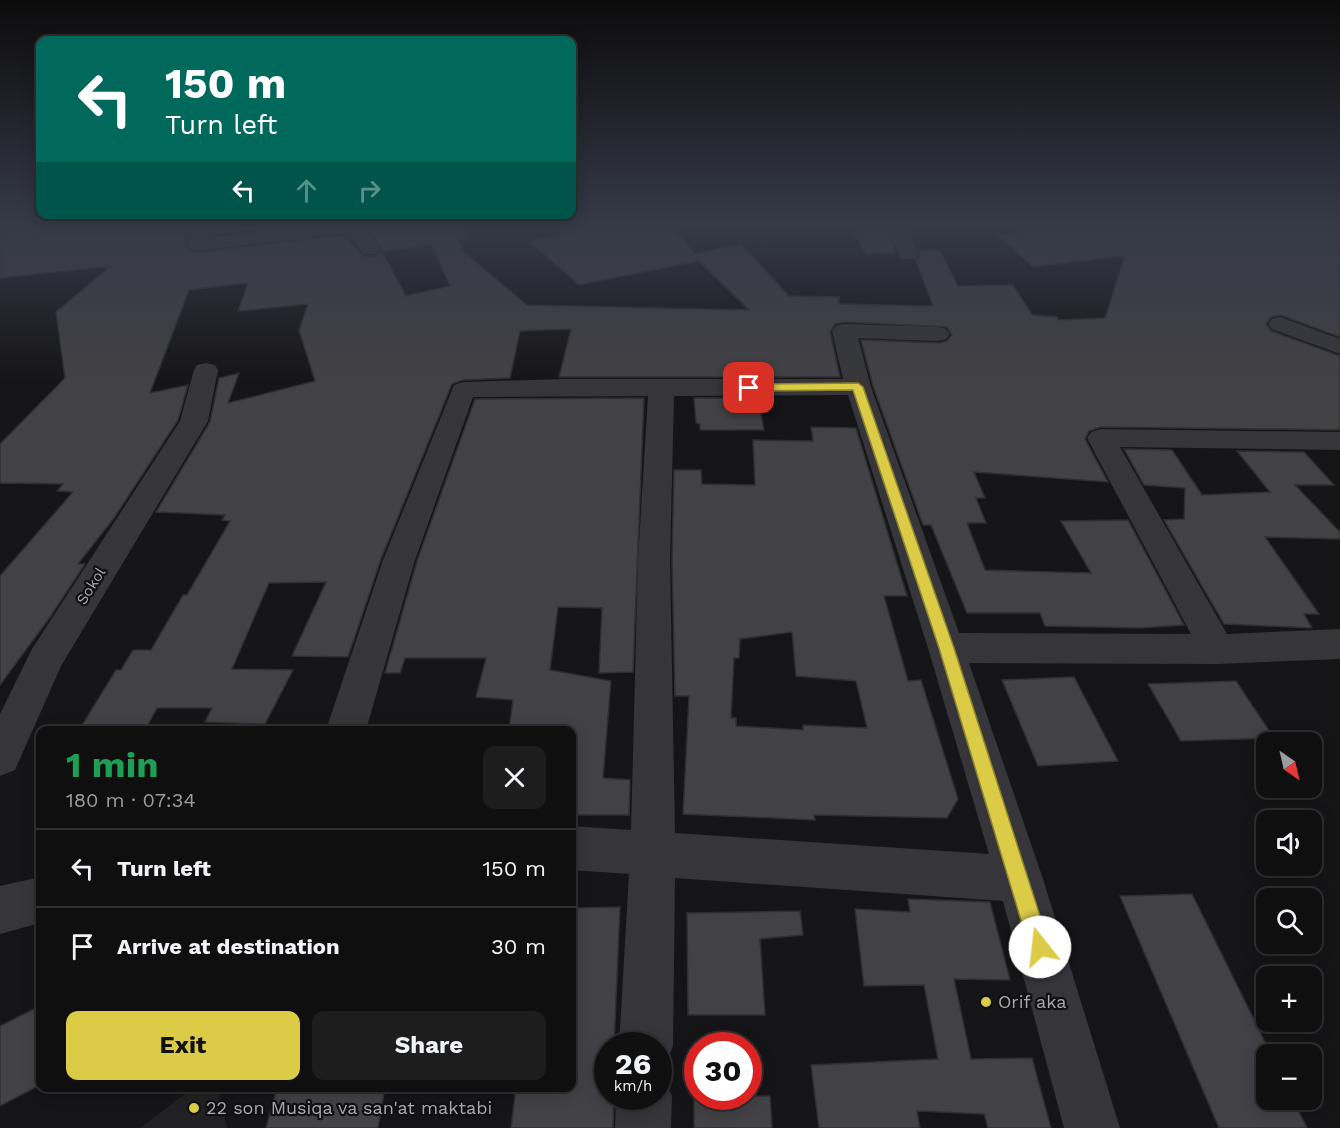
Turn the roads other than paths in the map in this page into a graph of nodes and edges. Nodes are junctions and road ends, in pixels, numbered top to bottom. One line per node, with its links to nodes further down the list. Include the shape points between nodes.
1 (1280, 324): 3 (street)
2 (938, 334): 5 (street, via 844,331)
3 (1340, 347)
4 (206, 370): 12 (street, Sokol, via 194,421 45,660)
5 (858, 387): 6 (street); 9 (street)
6 (661, 388): 11 (street, via 463,390 399,560); 14 (street, via 654,560)
7 (1340, 441): 10 (street, via 1101,438)
8 (1340, 644): 10 (street)
9 (946, 648): 10 (street); 15 (street)
10 (1217, 649)
11 (347, 726)
12 (0, 757)
13 (576, 848): 14 (street)
14 (653, 853): 15 (street); 18 (street)
15 (1020, 879): 21 (street)
16 (36, 901): 17 (street)
17 (0, 910)
18 (647, 1032)
19 (644, 1110): 20 (street)
20 (643, 1128)
21 (1092, 1128)

